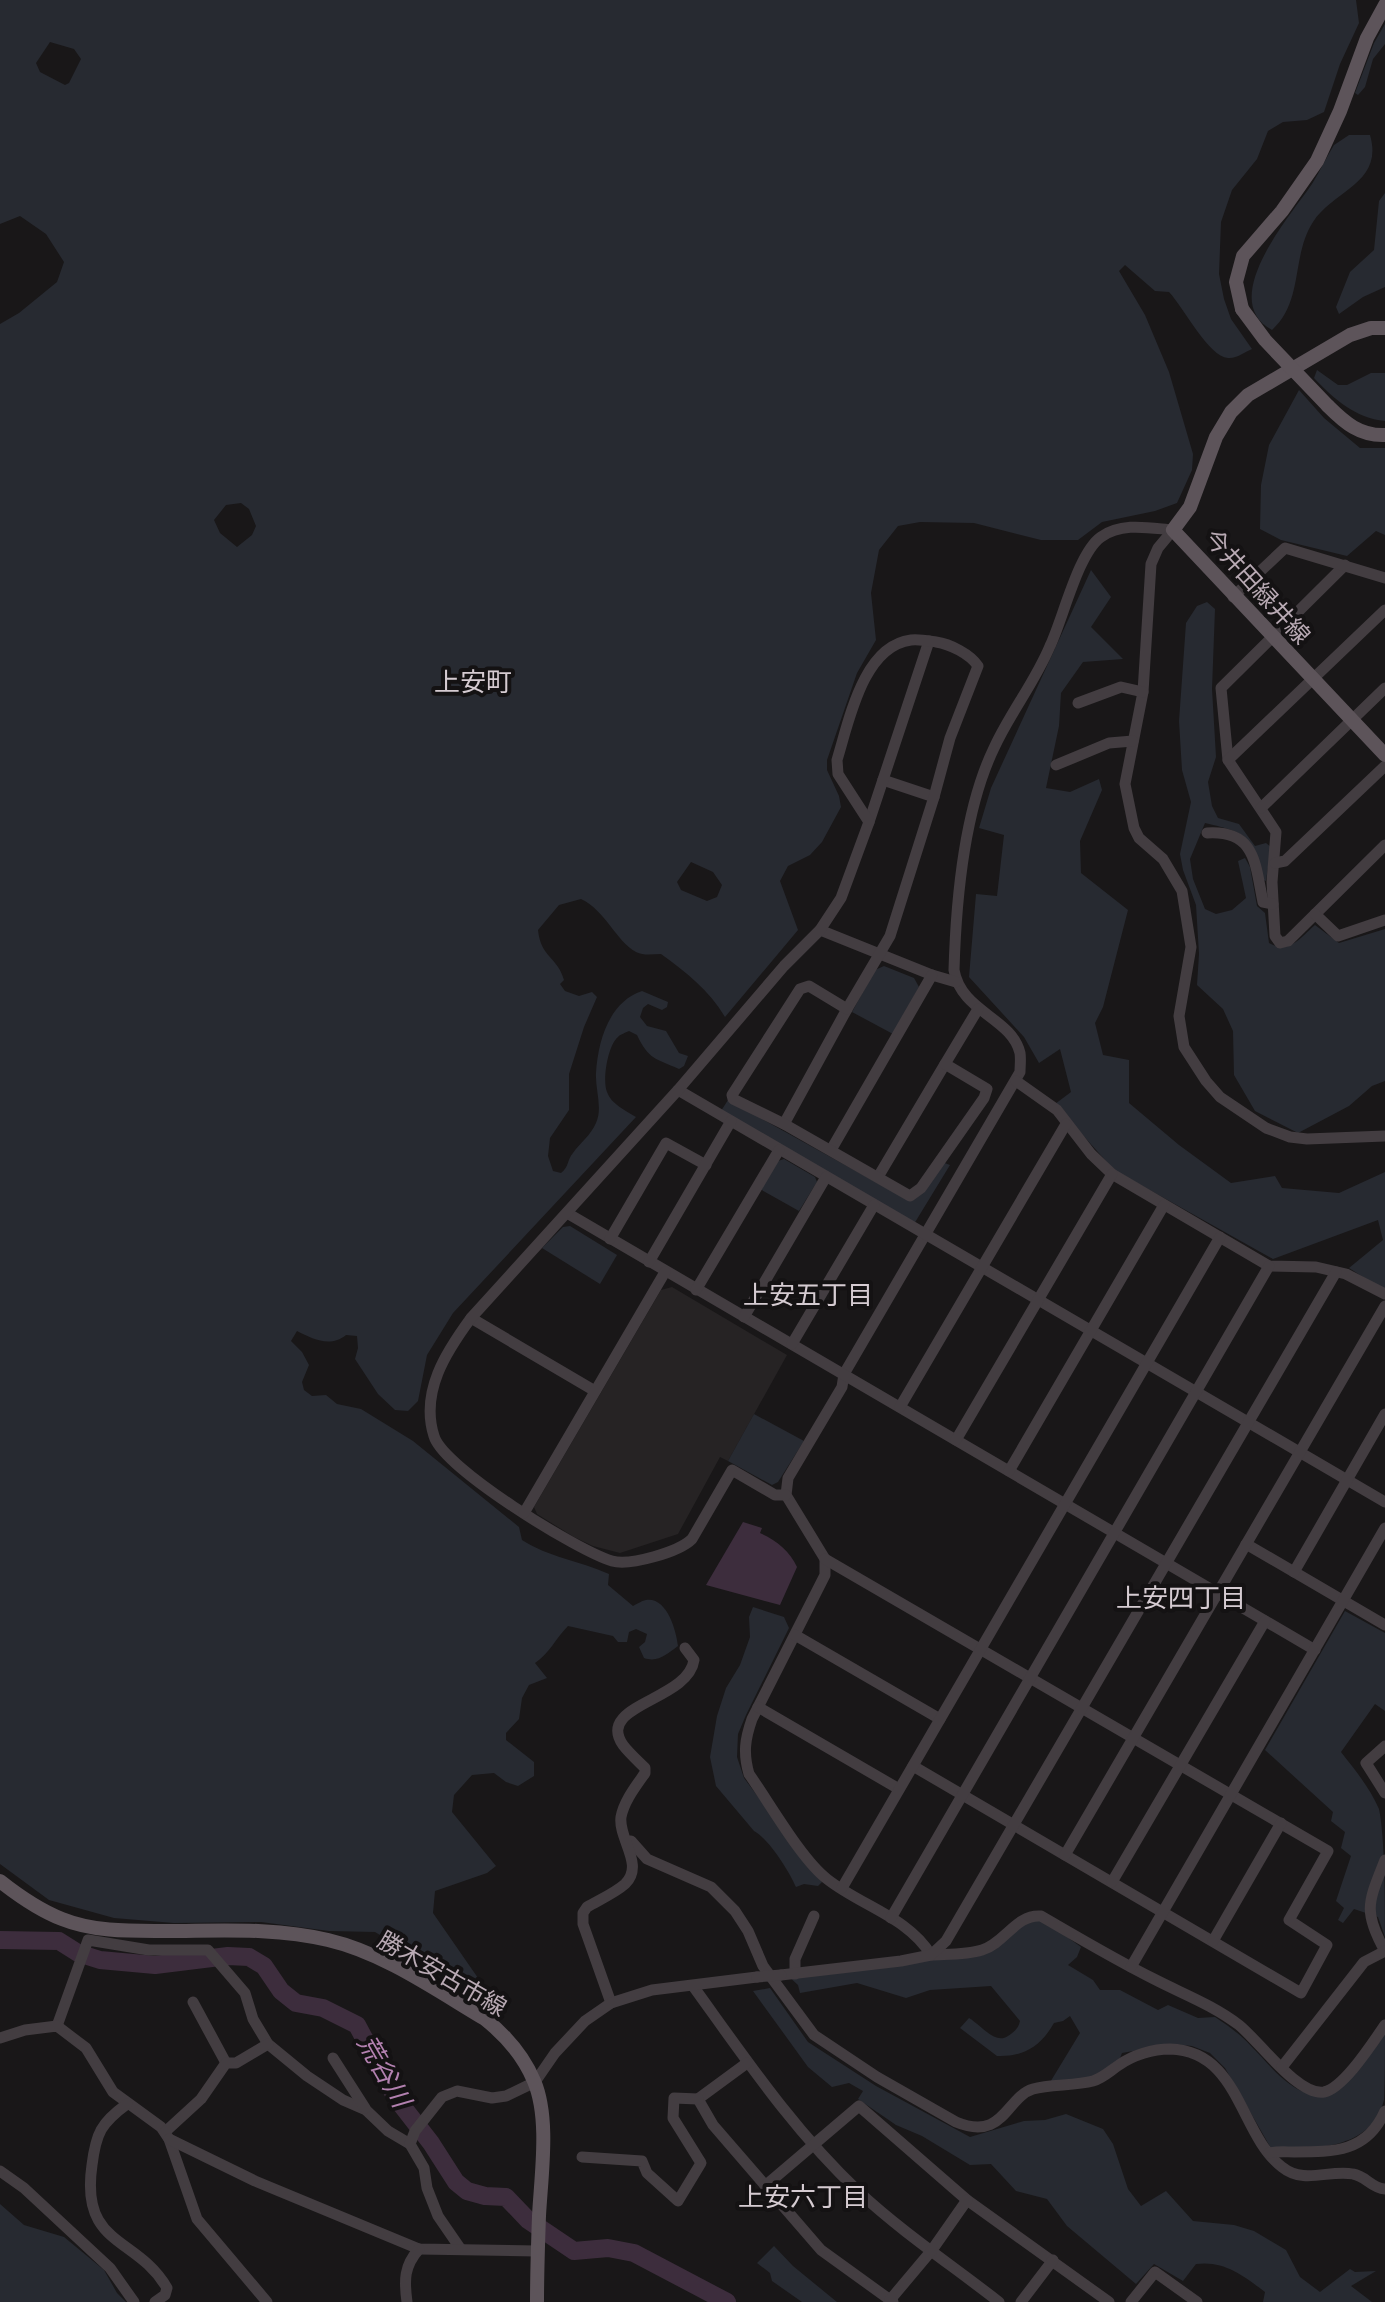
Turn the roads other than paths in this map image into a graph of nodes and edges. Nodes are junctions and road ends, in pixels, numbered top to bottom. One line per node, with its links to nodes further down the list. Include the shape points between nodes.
1 (1385, 5): 3 (main road, bridge, via 1317,161 1243,256 1236,282 1242,309 1328,406 1354,429)
2 (1385, 328): 4 (main road, 今井田緑井線, via 1350,335 1248,395 1216,437 1200,486)
3 (1385, 435)
4 (1173, 530): 7 (main road, 今井田緑井線); 13 (street, via 1151,564); 34 (street, via 1138,527 1108,532 1084,559 1049,649 984,772 967,842)
5 (1345, 565): 6 (street); 7 (street, via 1285,548); 9 (street)
6 (1385, 578)
7 (1233, 597): 9 (main road, 今井田緑井線)
8 (1385, 610): 11 (street)
9 (1273, 638): 11 (main road, 今井田緑井線); 18 (street, via 1221,688)
10 (929, 641): 21 (street); 22 (street, via 973,658 978,666); 24 (street, via 911,640 887,649 863,679 837,760 838,774)
11 (1312, 680): 15 (main road, 今井田緑井線); 18 (street)
12 (1385, 688): 15 (street)
13 (1143, 692): 14 (street, via 1121,687); 16 (street)
14 (1078, 703)
15 (1351, 721): 17 (main road, 今井田緑井線); 23 (street)
16 (1133, 741): 19 (street, via 1109,743); 43 (street, via 1125,784 1134,828 1176,878 1189,928 1179,1016 1190,1059 1220,1097 1266,1128 1307,1139)
17 (1385, 755)
18 (1228, 760): 23 (street)
19 (1056, 765)
20 (1385, 766): 27 (street, via 1285,861)
21 (883, 780): 22 (street); 24 (street)
22 (934, 797): 32 (street, via 890,936)
23 (1261, 808): 27 (street, via 1276,832)
24 (869, 822): 31 (street, via 841,898)
25 (1207, 833): 28 (street, via 1225,832 1248,847 1263,902)
26 (1385, 845): 29 (street)
27 (1275, 863): 28 (street)
28 (1273, 904): 29 (street, via 1280,943)
29 (1315, 914): 30 (street, via 1338,936)
30 (1385, 920)
31 (820, 930): 32 (street); 39 (street)
32 (879, 953): 33 (street); 35 (street)
33 (932, 975): 34 (street); 45 (street)
34 (956, 982): 36 (street)
35 (847, 1009): 41 (street); 41 (street, via 809,986 800,989 732,1095)
36 (978, 1009): 37 (street); 38 (street, via 1015,1041 1021,1054)
37 (945, 1064): 49 (street); 49 (street, via 987,1089 984,1098 921,1188 910,1196)
38 (1016, 1081): 42 (street, via 1057,1110); 53 (street)
39 (678, 1090): 40 (street); 52 (street)
40 (731, 1121): 44 (street); 46 (street)
41 (784, 1124): 45 (street)
42 (1066, 1124): 47 (street); 58 (street)
43 (1385, 1136)
44 (779, 1150): 48 (street); 61 (street)
45 (831, 1150): 49 (street)
46 (706, 1165): 55 (street, via 666,1143); 56 (street)
47 (1112, 1174): 51 (street); 63 (street)
48 (826, 1177): 50 (street); 65 (street)
49 (878, 1177)
50 (874, 1205): 53 (street); 68 (street)
51 (1164, 1205): 54 (street); 67 (street)
52 (567, 1213): 55 (street); 66 (street)
53 (925, 1236): 58 (street); 70 (street)
54 (1220, 1237): 57 (street); 69 (street)
55 (610, 1239): 56 (street)
56 (649, 1262): 59 (street)
57 (1269, 1266): 60 (street); 72 (street)
58 (982, 1268): 63 (street); 73 (street)
59 (665, 1272): 61 (street); 71 (street)
60 (1336, 1272): 62 (street); 75 (street)
61 (696, 1290): 65 (street)
62 (1385, 1294)
63 (1038, 1301): 67 (street); 76 (street)
64 (1385, 1306): 77 (street)
65 (744, 1317): 68 (street)
66 (471, 1318): 71 (street); 83 (street, via 450,1346 432,1392 434,1438 442,1451)
67 (1091, 1331): 69 (street); 78 (street)
68 (792, 1344): 70 (street)
69 (1146, 1363): 72 (street); 82 (street)
70 (844, 1374): 73 (street); 80 (street, via 842,1387 788,1478)
71 (595, 1391): 83 (street)
72 (1196, 1392): 75 (street); 85 (street)
73 (900, 1407): 76 (street)
74 (1385, 1414): 79 (street)
75 (1247, 1422): 77 (street); 88 (street)
76 (956, 1440): 78 (street)
77 (1299, 1452): 79 (street); 86 (street)
78 (1009, 1471): 82 (street)
79 (1347, 1480): 81 (street); 89 (street)
80 (786, 1495): 83 (street, via 775,1495 732,1470 684,1547 627,1563 574,1543); 87 (street)
81 (1385, 1502)
82 (1064, 1504): 85 (street); 96 (street)
83 (524, 1513)
84 (1385, 1528): 91 (street)
85 (1114, 1533): 88 (street); 98 (street)
86 (1246, 1544): 89 (street); 90 (street)
87 (825, 1559): 94 (street, via 825,1575); 96 (street)
88 (1165, 1563): 90 (street); 99 (street)
89 (1294, 1572): 91 (street)
90 (1217, 1593): 92 (street); 102 (street)
91 (1343, 1601): 93 (street); 97 (street)
92 (1265, 1621): 97 (street); 104 (street)
93 (1385, 1625)
94 (795, 1635): 100 (street); 101 (street)
95 (685, 1648): 112 (street, via 694,1660 686,1676 621,1721 622,1744 645,1768 621,1816)
96 (981, 1648): 98 (street); 101 (street)
97 (1315, 1650): 107 (street)
98 (1031, 1677): 99 (street); 109 (street)
99 (1083, 1706): 102 (street); 111 (street)
100 (758, 1707): 106 (street); 117 (street, via 745,1741 749,1774 811,1863)
101 (940, 1719): 105 (street)
102 (1134, 1736): 104 (street); 113 (street)
103 (1385, 1746): 108 (street, via 1366,1763)
104 (1181, 1764): 107 (street); 116 (street)
105 (913, 1766): 106 (street); 109 (street)
106 (899, 1789): 117 (street)
107 (1232, 1793): 110 (street); 118 (street)
108 (1385, 1793)
109 (962, 1795): 111 (street); 120 (street)
110 (1281, 1823): 121 (street); 121 (street, via 1328,1851 1289,1920 1327,1945 1301,1993)
111 (1014, 1825): 113 (street); 123 (street, via 946,1941)
112 (626, 1841): 128 (street, via 633,1864 626,1884 583,1913); 145 (street, via 664,1869 711,1887 735,1911 763,1966 814,2035 956,2122 966,2126 999,2121 1032,2089 1092,2081 1135,2056 1171,2049 1216,2068)
113 (1065, 1855): 116 (street)
114 (1385, 1860): 122 (street, via 1369,1914)
115 (0, 1881): 137 (main road, 勝木安古市線, via 38,1908 101,1929 274,1931 330,1940 381,1959 492,2024)
116 (1112, 1882): 118 (street)
117 (842, 1888): 120 (street)
118 (1163, 1912): 121 (street); 124 (street)
119 (814, 1916): 125 (street, via 795,1959)
120 (891, 1918): 123 (street, via 920,1937)
121 (1213, 1941)
122 (1385, 1951): 136 (street, via 1364,1962)
123 (931, 1955): 124 (street, via 980,1951 1031,1915); 125 (street)
124 (1131, 1967): 136 (street, via 1202,2000)
125 (795, 1974): 126 (street, bridge)
126 (693, 1986): 128 (street, via 652,1990); 135 (street)
127 (193, 2002): 134 (street)
128 (611, 2003): 137 (street, via 585,2021)
129 (1385, 2025): 136 (street, via 1338,2084 1325,2092 1312,2091)
130 (57, 2026): 131 (street); 132 (street, via 88,1940 149,1950 208,1950 245,1993); 139 (street, via 86,2048 113,2092)
131 (0, 2038)
132 (268, 2044): 134 (street, via 236,2063); 140 (street, via 343,2100)
133 (333, 2058): 140 (street)
134 (226, 2063): 142 (street)
135 (747, 2063): 138 (street); 144 (street)
136 (1282, 2067)
137 (535, 2082): 143 (street, via 506,2096 457,2091 442,2097); 151 (main road, 勝木安古市線, via 542,2124)
138 (698, 2099): 146 (street, via 674,2098 673,2118 701,2163 678,2201 647,2173 642,2161); 148 (street)
139 (127, 2104): 142 (street); 158 (street, via 108,2118 95,2138 91,2202 98,2221 119,2244 154,2267 162,2279 165,2295)
140 (366, 2110): 143 (street)
141 (1385, 2111): 145 (street, via 1378,2127 1353,2146)
142 (167, 2136): 153 (street, via 255,2181); 159 (street, via 197,2219)
143 (410, 2144): 152 (street, via 424,2168 438,2216)
144 (813, 2145): 148 (street); 150 (street, via 859,2106); 154 (street, via 860,2192)
145 (1269, 2153): 149 (street, via 1290,2172 1313,2177 1352,2173)
146 (582, 2157)
147 (0, 2171): 157 (street, via 110,2268)
148 (765, 2186): 156 (street, via 821,2250)
149 (1385, 2189)
150 (967, 2200): 154 (street); 155 (street)
151 (538, 2247): 152 (street); 161 (main road, 勝木安古市線)
152 (460, 2248): 153 (street)
153 (419, 2249): 160 (street, via 404,2278)
154 (932, 2250): 156 (street); 162 (street)
155 (1053, 2260): 163 (street); 164 (street)
156 (892, 2301)
157 (134, 2302)
158 (155, 2302)
159 (267, 2302)
160 (407, 2302)
161 (537, 2302)
162 (999, 2302)
163 (1021, 2302)
164 (1109, 2302)
165 (1131, 2302): 166 (street, via 1155,2272)
166 (1197, 2302)

